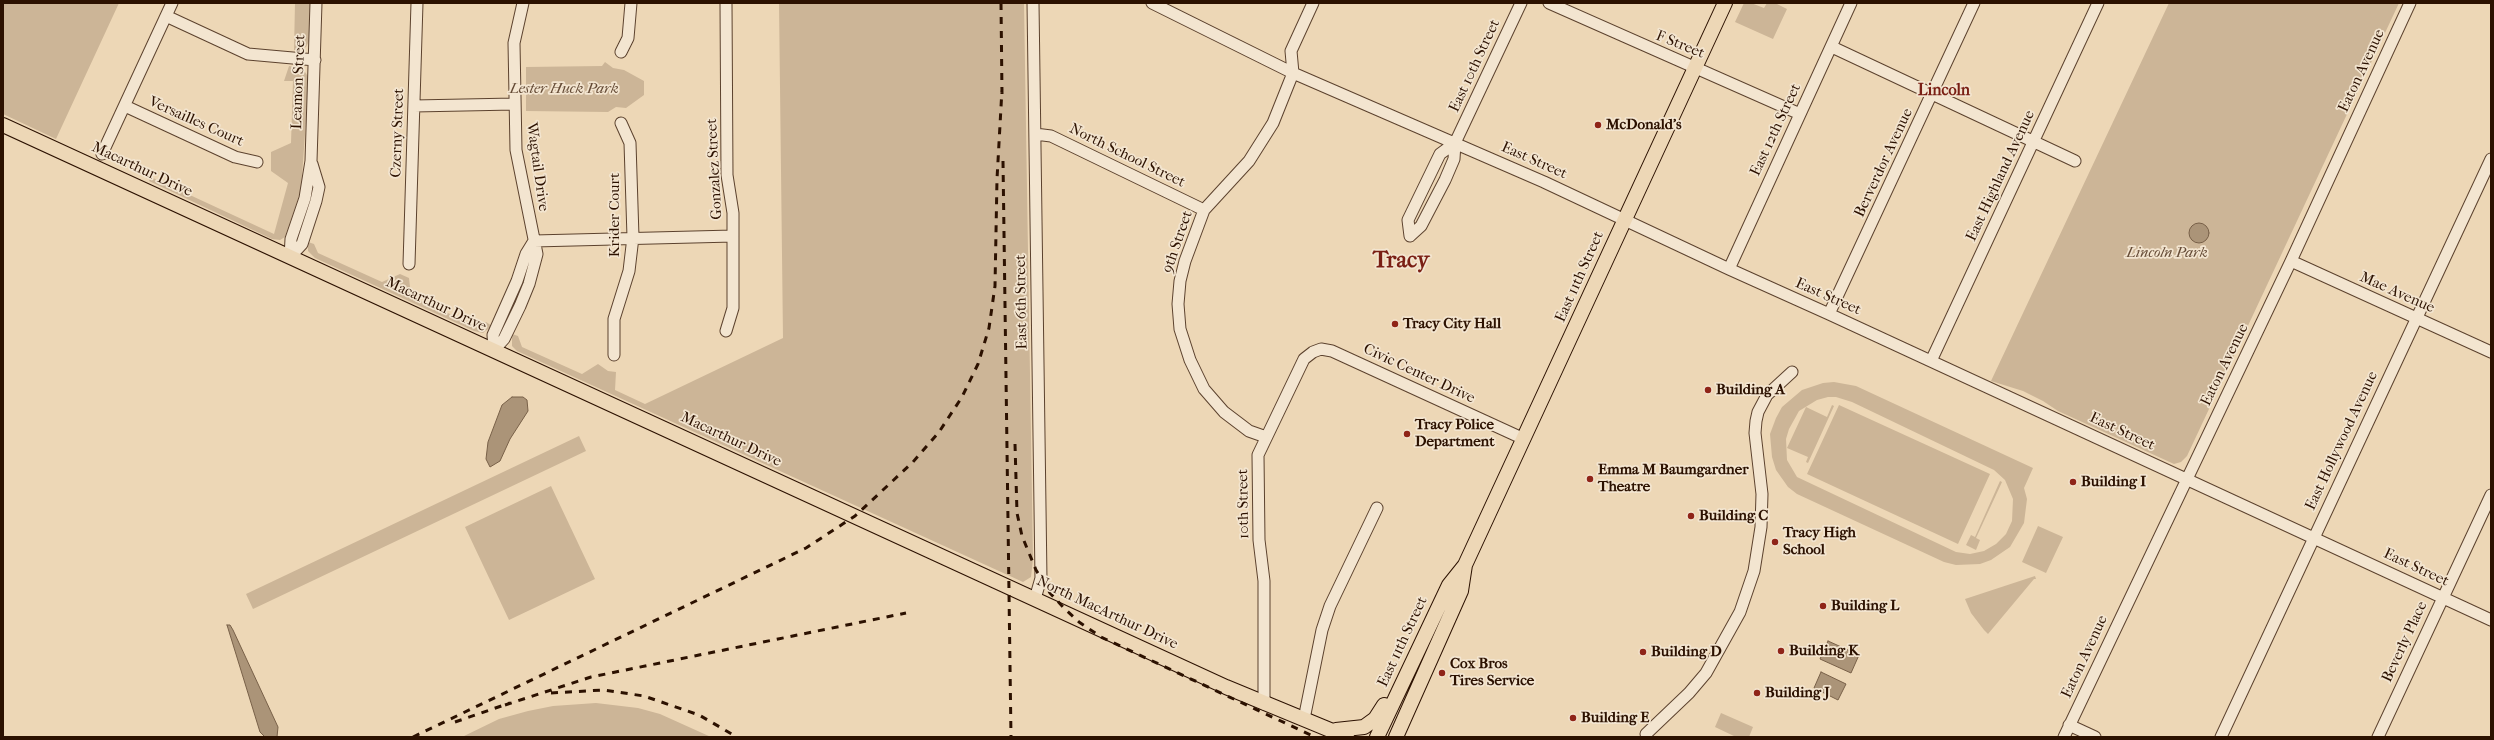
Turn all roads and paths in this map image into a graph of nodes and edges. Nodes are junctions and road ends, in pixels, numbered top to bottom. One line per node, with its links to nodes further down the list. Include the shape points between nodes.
1 (172, 3): 18 (street)
2 (316, 3): 21 (street, Leamon Street)
3 (417, 3): 27 (street, Czerny Street)
4 (523, 3): 25 (street, Wagtail Drive, via 514,43)
5 (631, 3): 20 (street, via 628,38)
6 (726, 3): 40 (street, Gonzalez Street, via 727,175 733,213)
7 (1033, 3): 31 (street, East 6th Street)
8 (1152, 3): 17 (street, East Street)
9 (1313, 3): 23 (street, via 1291,51)
10 (1521, 3): 33 (street, East 10th Street)
11 (1549, 3): 22 (street, F Street)
12 (1725, 3): 22 (main road, East 11th Street)
13 (1851, 3): 19 (street, East 12th Street)
14 (1974, 3): 24 (street, Berverdor Avenue)
15 (2098, 3): 32 (street, East Highland Avenue)
16 (2410, 3): 44 (street, Eaton Avenue)
17 (1171, 7): 23 (street, East Street)
18 (166, 16): 21 (street, via 248,54); 26 (street)
19 (1832, 47): 24 (street); 28 (street, East 12th Street)
20 (621, 52)
21 (315, 60): 43 (street, Leamon Street, via 311,162 305,198 291,239)
22 (1695, 68): 28 (street, F Street); 39 (main road, East 11th Street)
23 (1293, 73): 33 (street, East Street); 38 (street, 9th Street, via 1284,100 1249,162)
24 (1932, 95): 32 (street); 47 (street, Berverdor Avenue)
25 (514, 104): 27 (street); 42 (street, Wagtail Drive, via 516,150)
26 (125, 106): 34 (street); 37 (street, Versailles Court, via 235,157)
27 (414, 106): 45 (street, Czerny Street)
28 (1800, 114): 46 (street, East 12th Street)
29 (621, 123): 41 (street, Krider Court, via 630,142)
30 (3, 125): 43 (main road, Macarthur Drive)
31 (1035, 134): 38 (street, North School Street, via 1051,136); 65 (street, East 6th Street, via 1041,578)
32 (2033, 142): 36 (street); 54 (street, East Highland Avenue)
33 (1455, 143): 33 (street, East 10th Street, via 1440,154 1408,220 1410,236 1421,226 1436,198 1454,159); 39 (street, East Street)
34 (102, 154)
35 (2491, 158): 48 (street, East Hollywood Avenue)
36 (2075, 161)
37 (257, 162)
38 (1204, 210): 56 (street, 9th Street, via 1180,281 1180,329 1190,360 1204,389 1224,412 1249,431)
39 (1624, 220): 46 (street, East Street); 57 (main road, East 11th Street)
40 (733, 236): 41 (street); 49 (street, Gonzalez Street, via 733,308)
41 (633, 237): 42 (street); 52 (street, Krider Court, via 630,271 614,319)
42 (534, 241): 50 (street, via 526,254 494,335)
43 (290, 257): 50 (main road, Macarthur Drive)
44 (2291, 262): 48 (street, Mae Avenue); 58 (street, Eaton Avenue)
45 (409, 264)
46 (1729, 269): 47 (street, East Street)
47 (1830, 314): 54 (street, East Street)
48 (2416, 318): 51 (street, Mae Avenue); 62 (street, East Hollywood Avenue)
49 (726, 331)
50 (494, 350): 61 (main road, Macarthur Drive)
51 (2491, 352)
52 (614, 355)
53 (1346, 356): 56 (street, 10th Street, via 1321,349 1304,359); 57 (street, Civic Center Drive)
54 (1931, 361): 58 (street, East Street)
55 (1792, 372): 72 (street, via 1767,395 1756,421 1762,494 1761,527 1754,571 1740,612 1706,673)
56 (1266, 437): 68 (street, 10th Street, via 1258,455 1257,468 1259,540 1264,581)
57 (1524, 439): 63 (main road, East 11th Street)
58 (2186, 478): 62 (street, East Street); 70 (street, Eaton Avenue)
59 (2491, 495): 64 (street, Beverly Place)
60 (1377, 508): 69 (street, via 1330,606 1322,630)
61 (855, 516): 65 (main road, North MacArthur Drive)
62 (2314, 537): 64 (street, East Street); 78 (street, East Hollywood Avenue)
63 (1465, 564): 67 (main road, East 11th Street, via 1449,585); 75 (main road, East 11th Street, via 1461,591)
64 (2443, 598): 66 (street, East Street); 79 (street, Beverly Place)
65 (1035, 599): 68 (main road, North MacArthur Drive)
66 (2491, 620)
67 (1424, 638): 71 (main road, via 1406,659 1375,719 1364,727); 74 (main road, East 11th Street)
68 (1264, 704): 69 (main road, North MacArthur Drive)
69 (1304, 719): 71 (main road, North MacArthur Drive)
70 (2069, 725): 76 (street, Eaton Avenue); 77 (street)
71 (1332, 730): 73 (main road, North MacArthur Drive)
72 (1646, 734)
73 (1347, 737)
74 (1377, 737)
75 (1396, 737)
76 (2064, 737)
77 (2095, 737)
78 (2220, 737)
79 (2378, 737)

